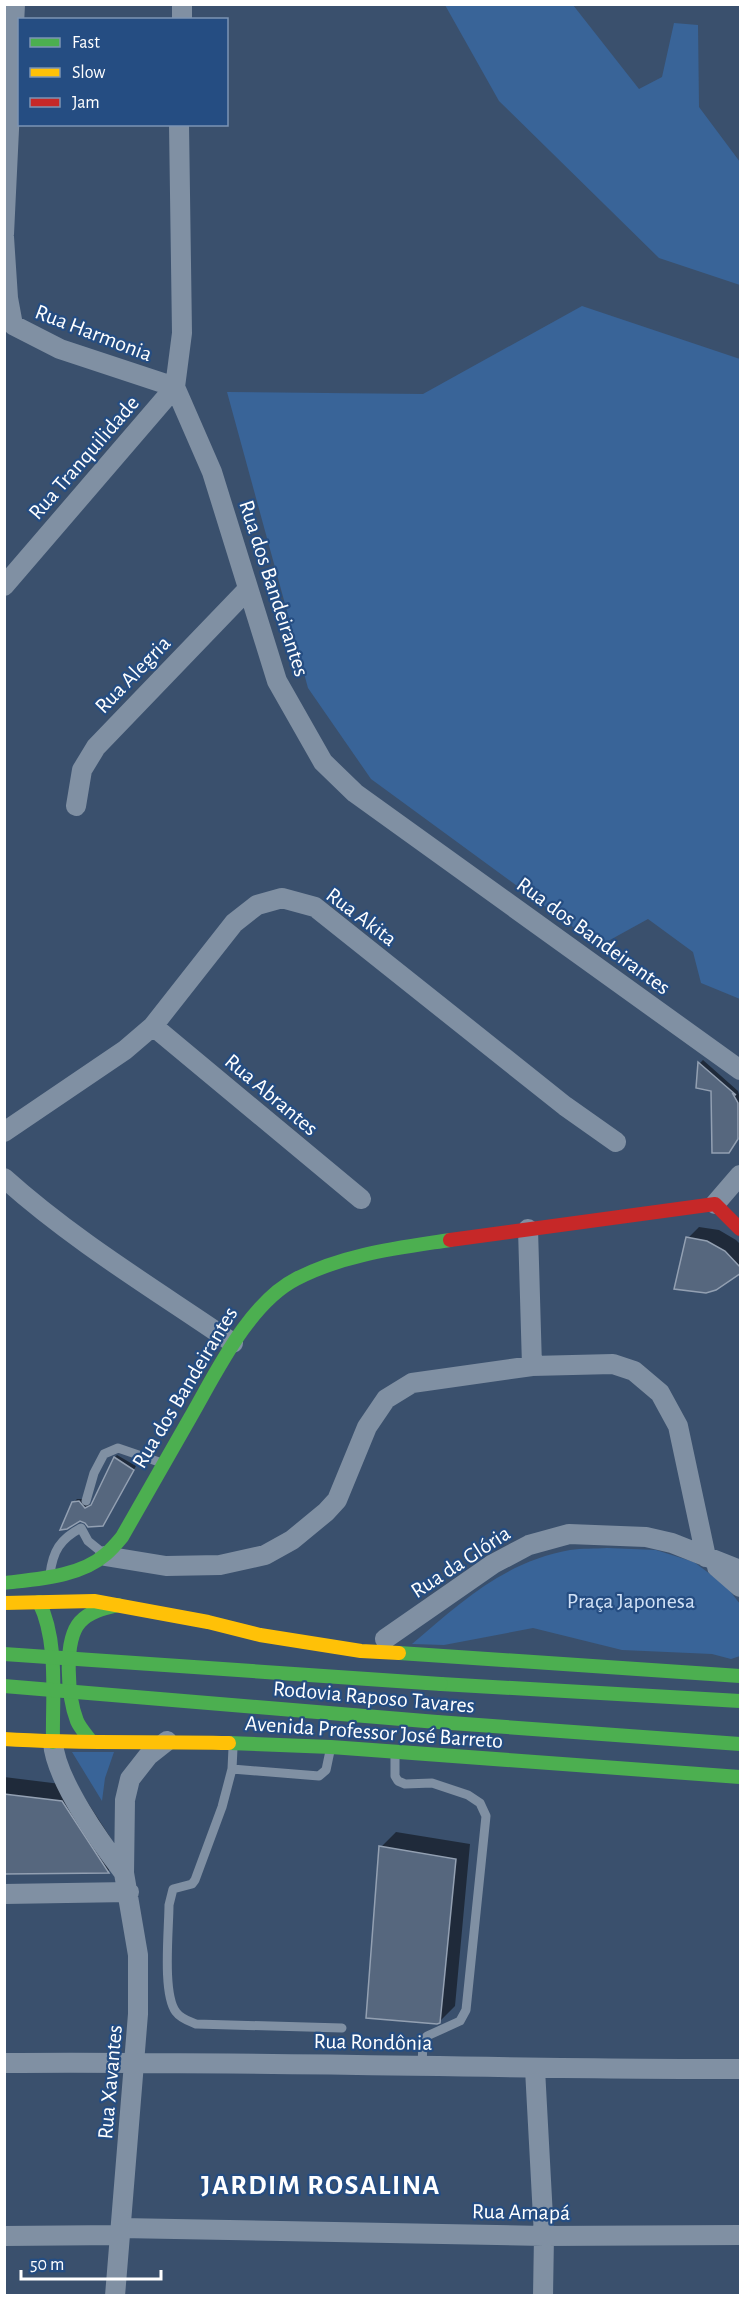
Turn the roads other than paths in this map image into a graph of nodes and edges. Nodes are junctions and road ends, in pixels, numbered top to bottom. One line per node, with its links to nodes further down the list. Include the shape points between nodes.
1 (15, 4): 3 (street, Rua Harmonia)
2 (179, 126): 5 (street, via 182,333)
3 (4, 236): 4 (street, Rua Harmonia)
4 (9, 330): 5 (street, Rua Harmonia)
5 (175, 387): 6 (street, Rua Tranquilidade); 7 (street, Rua dos Bandeirantes, via 228,516)
6 (4, 586)
7 (248, 589): 8 (street, Rua Alegria, via 96,747 82,770); 10 (street, Rua dos Bandeirantes, via 277,681 323,762 355,793)
8 (76, 806)
9 (153, 1026): 11 (street, Rua Akita, via 125,1050); 12 (street, Rua Akita, via 234,923 257,905 282,898 315,907 565,1106); 15 (street, Rua Abrantes)
10 (741, 1070)
11 (4, 1132)
12 (616, 1142)
13 (741, 1175): 16 (street)
14 (4, 1178): 19 (street, via 81,1240)
15 (361, 1199)
16 (715, 1204): 17 (main road, Rua dos Bandeirantes); 18 (main road)
17 (528, 1229): 19 (main road, Rua dos Bandeirantes, via 380,1250 337,1262 295,1279 268,1299); 20 (street)
18 (741, 1229)
19 (233, 1343): 21 (main road, Rua dos Bandeirantes)
20 (532, 1366): 23 (street, via 412,1383 386,1399 367,1427 337,1500 292,1540 265,1555 220,1565 166,1566); 24 (street, via 613,1364 634,1371 660,1393 678,1426)
21 (164, 1464): 22 (lane, via 118,1448 104,1454); 23 (main road, Rua dos Bandeirantes, via 122,1537)
22 (86, 1501)
23 (105, 1556): 26 (main road, via 81,1568); 26 (lane, via 88,1541 81,1528 58,1545)
24 (706, 1557): 25 (street, Rua da Glória); 28 (street); 32 (street, Rua da Glória, via 646,1537 569,1534 529,1545 493,1564)
25 (741, 1570)
26 (50, 1576): 27 (main road)
27 (4, 1583)
28 (741, 1587)
29 (39, 1602): 30 (main road); 31 (main road, via 94,1601); 37 (main road, via 51,1638)
30 (4, 1604)
31 (118, 1605): 34 (main road, via 260,1635 361,1651); 39 (main road, via 85,1617 72,1638 69,1668 75,1713)
32 (385, 1639)
33 (4, 1654): 36 (main road, Rodovia Raposo Tavares, bridge)
34 (741, 1676)
35 (4, 1686): 43 (main road, Rodovia Raposo Tavares, bridge)
36 (741, 1701)
37 (51, 1702): 38 (main road, via 36,1724); 41 (main road)
38 (11, 1740): 41 (main road, Avenida Professor José Barreto)
39 (90, 1740): 40 (main road, Avenida Professor José Barreto); 41 (main road, Avenida Professor José Barreto)
40 (166, 1741): 42 (main road, Avenida Professor José Barreto); 48 (street, Rua Xavantes, via 130,1779 125,1800)
41 (53, 1742): 48 (street, Rua Xavantes, via 61,1773)
42 (233, 1743): 44 (main road, Avenida Professor José Barreto); 46 (lane)
43 (741, 1744)
44 (331, 1747): 45 (main road, Avenida Professor José Barreto); 46 (lane, via 326,1770 319,1776)
45 (395, 1751): 47 (main road, Avenida Professor José Barreto); 53 (lane, via 398,1781 432,1783 468,1795 480,1803 486,1816 466,2010 460,2021 427,2036)
46 (232, 1769): 50 (lane, via 195,1880 171,1893 168,1994 175,2012 196,2024)
47 (741, 1777)
48 (126, 1882): 49 (street); 51 (street, Rua Xavantes, via 138,1955)
49 (4, 1894)
50 (342, 2028)
51 (134, 2062): 52 (street, Rua Rondônia); 53 (street, Rua Rondônia); 56 (street, Rua Xavantes)
52 (4, 2063)
53 (422, 2066): 54 (street, Rua Rondônia)
54 (535, 2069): 55 (street, Rua Rondônia); 59 (street)
55 (741, 2070)
56 (121, 2232): 58 (street, Rua Amapá); 59 (street, Rua Amapá); 60 (street, Rua Xavantes)
57 (741, 2235): 59 (street, Rua Amapá)
58 (4, 2236)
59 (544, 2236): 61 (street)
60 (115, 2295)
61 (543, 2295)

